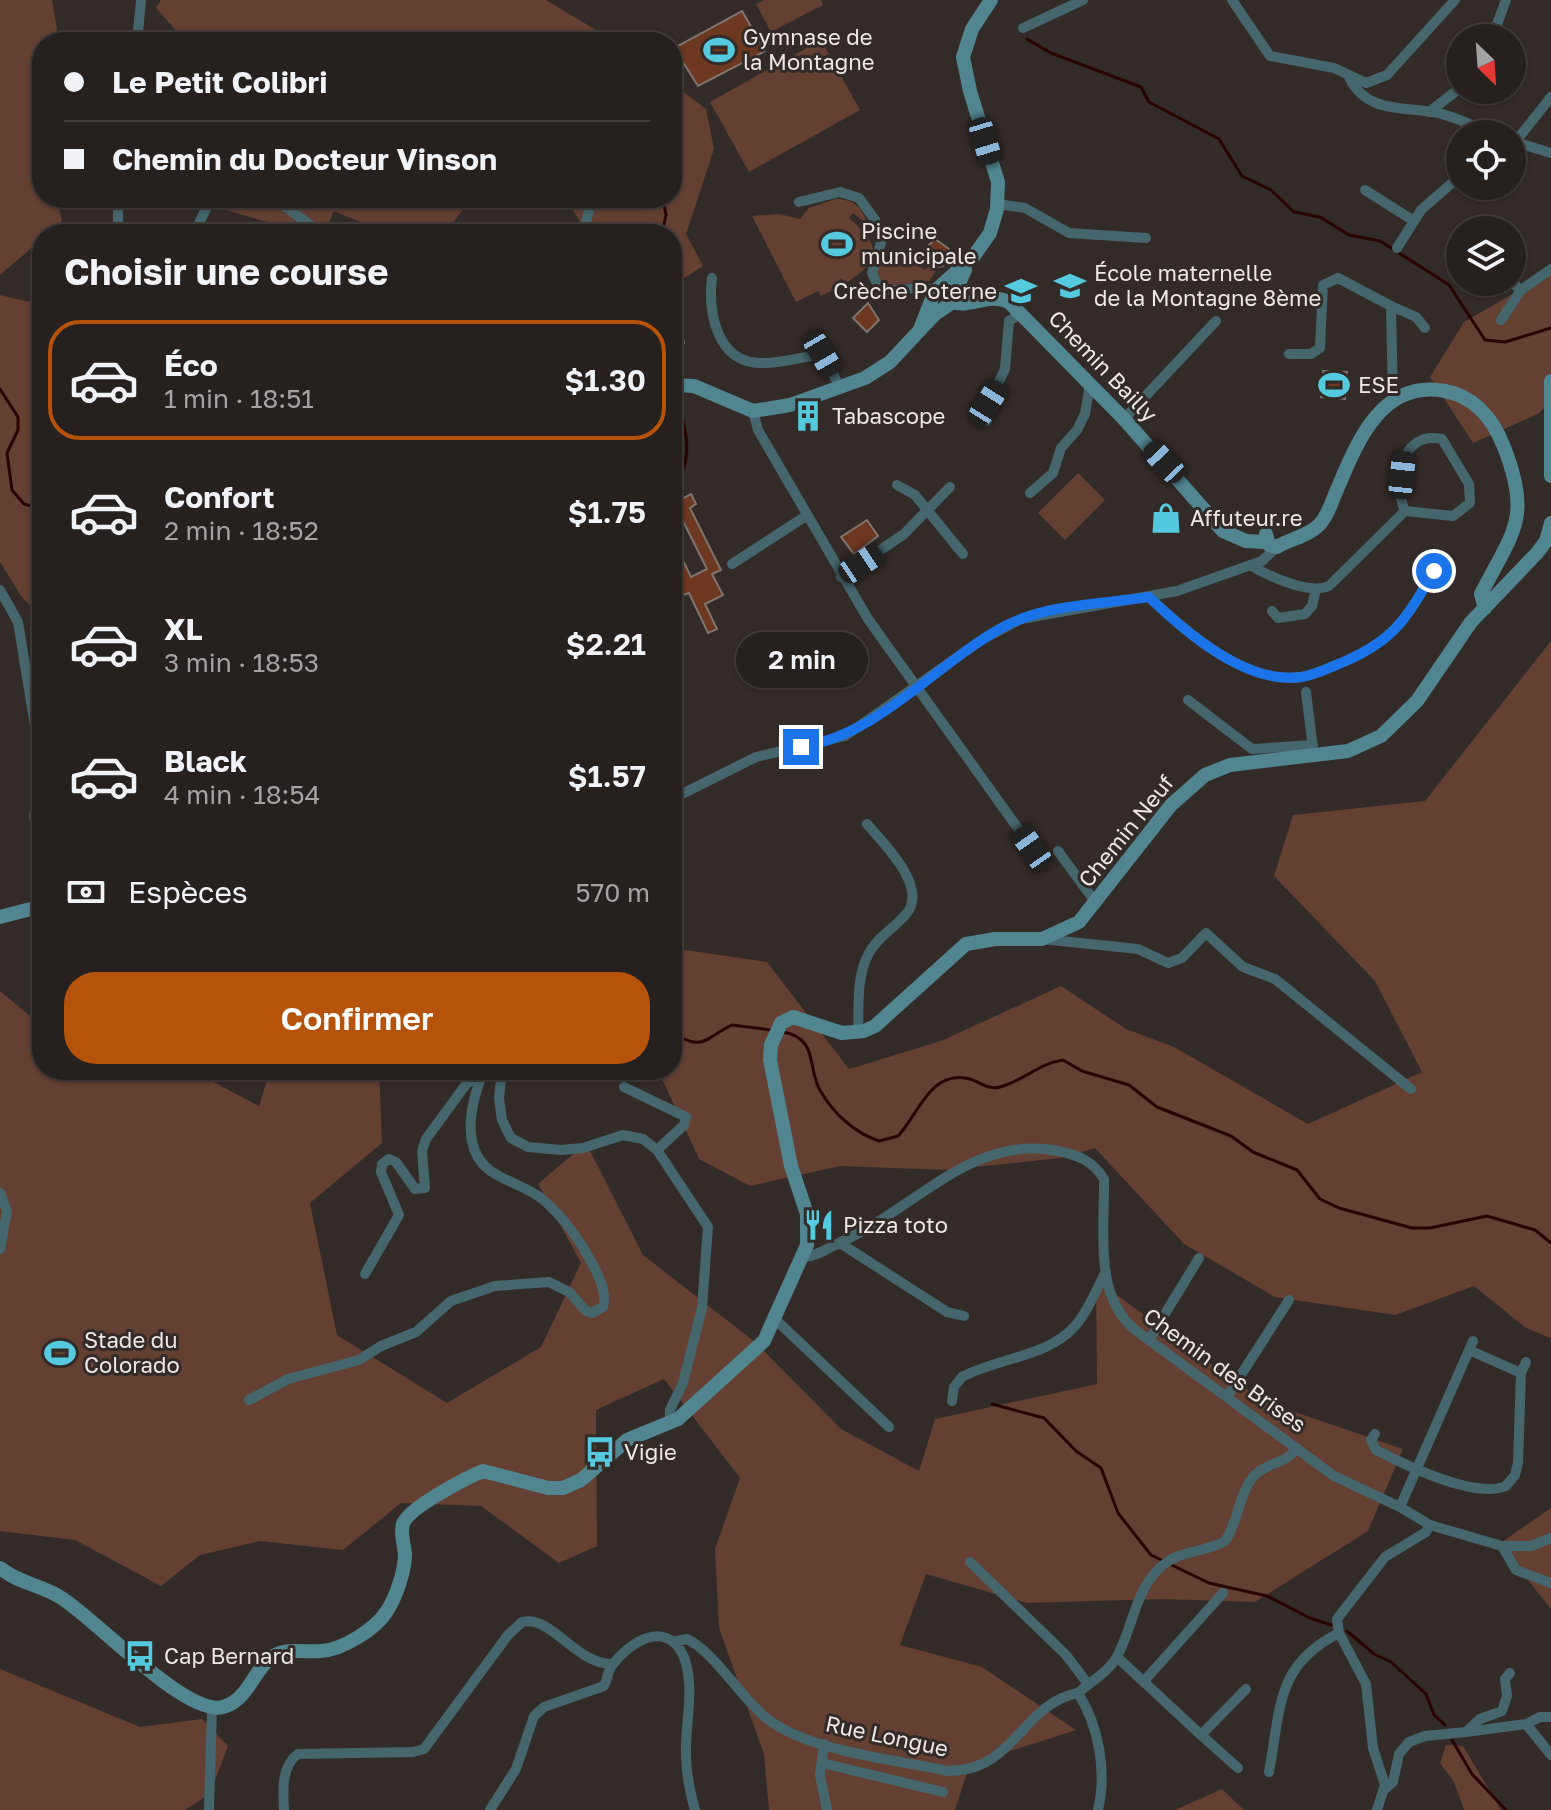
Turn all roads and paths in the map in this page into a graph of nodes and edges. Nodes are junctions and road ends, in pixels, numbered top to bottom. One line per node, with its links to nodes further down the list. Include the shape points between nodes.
1 (141, 0): 9 (street)
2 (991, 0): 21 (street, via 972,29 963,57 998,182)
3 (1083, 0): 8 (street)
4 (1232, 0): 10 (street, via 1270,56 1334,68)
5 (1455, 0): 10 (street, via 1382,79 1362,82)
6 (1506, 0): 7 (street)
7 (1497, 24)
8 (1023, 28)
9 (138, 32)
10 (1349, 77): 13 (street, via 1356,90 1376,104)
11 (1551, 97): 15 (street)
12 (1446, 99): 13 (street)
13 (1429, 112): 14 (street)
14 (1453, 120)
15 (1526, 127)
16 (1526, 146): 17 (street)
17 (1551, 153)
18 (1446, 188): 23 (street)
19 (1365, 190): 23 (street)
20 (799, 202): 30 (street, via 840,192 859,198 882,239 872,273 879,288 927,287)
21 (998, 204): 25 (street, via 1025,208 1069,233); 30 (street, via 990,233)
22 (287, 208): 24 (street)
23 (1414, 221): 26 (street)
24 (309, 224)
25 (1146, 238)
26 (1397, 248)
27 (1551, 269): 29 (street)
28 (712, 278): 41 (street, via 713,323 736,354 761,364 822,354)
29 (1526, 286)
30 (944, 296): 33 (street, Chemin Bailly, via 961,305 998,297); 41 (street, via 878,371)
31 (1517, 296): 34 (street)
32 (1391, 306): 36 (street, via 1416,317); 37 (street, via 1338,278 1329,279 1323,285 1320,348 1311,354); 42 (street)
33 (1021, 313): 39 (street, Chemin Bailly); 45 (street, via 1009,321 1005,369 988,403)
34 (1501, 320)
35 (1216, 321): 44 (street)
36 (1425, 328)
37 (1289, 354)
38 (1551, 381): 46 (street)
39 (1090, 384): 44 (street, Chemin Bailly); 49 (street, via 1077,430 1061,448 1053,473)
40 (682, 385): 43 (street)
41 (840, 387): 43 (street, via 790,405)
42 (1393, 401): 54 (street, Chemin Bailly, via 1372,417 1328,512 1311,531); 63 (street, via 1425,390 1455,393 1470,399 1497,431 1510,465 1519,516 1481,594)
43 (753, 411): 52 (street, via 758,430)
44 (1124, 419): 54 (street, Chemin Bailly, via 1223,531 1238,539)
45 (987, 421)
46 (1551, 476)
47 (897, 485): 50 (street)
48 (950, 487): 50 (street)
49 (1030, 493)
50 (928, 510): 55 (street); 59 (street, via 900,537)
51 (1405, 511): 51 (street, via 1453,516 1470,503 1469,484 1442,439 1417,440 1408,448 1400,491); 60 (street, via 1329,586)
52 (806, 516): 56 (street); 59 (street)
53 (1551, 523): 63 (street, Chemin Neuf, via 1537,553)
54 (1274, 541): 57 (street, via 1262,561)
55 (963, 554)
56 (732, 564)
57 (1250, 565): 60 (street); 62 (street)
58 (1434, 571): 62 (street, via 1404,619 1373,646 1295,678 1272,675 1202,645)
59 (841, 577): 65 (street)
60 (1316, 589): 64 (street, via 1305,614 1278,618)
61 (0, 590): 68 (street, via 18,622)
62 (1149, 597): 65 (street, via 1021,619)
63 (1485, 608): 69 (street, Chemin Neuf, via 1397,724 1364,745)
64 (1272, 611)
65 (914, 687): 70 (street, via 845,736 756,757); 72 (street)
66 (1306, 692): 69 (street)
67 (1188, 700): 69 (street, via 1252,749)
68 (32, 708)
69 (1314, 750): 74 (street, Chemin Neuf, via 1230,765 1198,780 1147,833)
70 (682, 794)
71 (867, 824): 78 (street, via 894,857 912,896 907,913 868,954)
72 (1032, 848)
73 (1058, 851): 74 (street)
74 (1096, 903): 77 (street, Chemin Neuf, via 1066,931)
75 (32, 909): 76 (street)
76 (0, 917)
77 (1042, 939): 78 (street, Chemin Neuf, via 966,944 885,1020); 83 (street, via 1138,949 1168,963 1182,958 1206,933 1243,967 1275,979)
78 (858, 1032): 88 (street, via 842,1033 793,1017 781,1023 771,1045 771,1076 807,1214)
79 (471, 1080): 91 (street, via 426,1139 425,1188 415,1189 396,1162 382,1164 399,1215)
80 (481, 1080): 99 (street, via 469,1136 485,1167 540,1197 585,1250 600,1279 603,1307 586,1311 569,1292 549,1282 495,1286 451,1301 416,1332 359,1360 288,1379)
81 (501, 1080): 84 (street, via 502,1120 511,1138 528,1147 583,1148 623,1135 643,1139)
82 (624, 1087): 84 (street, via 686,1117)
83 (1411, 1089)
84 (657, 1150): 101 (street, via 708,1227 709,1237 702,1308)
85 (0, 1193): 87 (street, via 7,1211)
86 (840, 1243): 88 (street, Chemin des Brises); 90 (street, Chemin des Brises, via 879,1224 978,1157 1016,1147 1045,1148 1087,1160 1104,1179); 93 (street, via 947,1312)
87 (0, 1249)
88 (804, 1257): 94 (street)
89 (1199, 1258): 95 (street)
90 (1106, 1272): 95 (street, Chemin des Brises, via 1117,1310); 100 (street, via 1069,1333 962,1377)
91 (365, 1274)
92 (1289, 1300): 98 (street)
93 (964, 1316)
94 (776, 1320): 101 (street, via 757,1349); 102 (street)
95 (1149, 1340): 98 (street, Chemin des Brises)
96 (1526, 1362): 97 (street)
97 (1521, 1373): 105 (street, via 1471,1345); 105 (street, via 1518,1463 1506,1486 1486,1490)
98 (1228, 1395): 104 (street, Chemin des Brises)
99 (249, 1400)
100 (952, 1401)
101 (670, 1423): 123 (street, via 627,1440 595,1472 563,1488 483,1471 412,1512 402,1528 402,1570 382,1619 333,1649 277,1654 243,1695)
102 (889, 1427)
103 (1375, 1434): 105 (street, via 1371,1440 1376,1450)
104 (1297, 1448): 106 (street, Chemin des Brises, via 1342,1480); 116 (street, via 1252,1479 1225,1541 1161,1566 1135,1604)
105 (1416, 1470): 106 (street)
106 (1400, 1507): 107 (street, Chemin des Brises)
107 (1430, 1525): 109 (street, Chemin des Brises); 114 (street, via 1385,1557 1341,1610)
108 (1551, 1538): 109 (street, via 1531,1546)
109 (1502, 1546): 112 (street, via 1516,1570)
110 (970, 1562): 120 (street, via 1066,1655)
111 (0, 1568): 123 (street, via 13,1579 58,1596 146,1668)
112 (1551, 1583)
113 (1223, 1593): 119 (street)
114 (1339, 1633): 132 (street, via 1302,1656 1289,1676); 133 (street, via 1366,1684 1373,1748)
115 (673, 1642): 117 (street, Rue Longue, via 664,1634 644,1638); 128 (street, Rue Longue, via 696,1643 765,1716 783,1729); 138 (street, via 689,1680 686,1755)
116 (1117, 1657): 119 (street); 120 (street, Rue Longue)
117 (613, 1664): 136 (street, via 586,1659 540,1623 522,1622 424,1749 298,1754 287,1766); 137 (street, via 604,1686 548,1705 534,1716 516,1769)
118 (1510, 1673): 126 (street, via 1502,1711 1480,1719)
119 (1144, 1681): 127 (street)
120 (1088, 1684): 122 (street, Rue Longue)
121 (1246, 1689): 127 (street)
122 (1078, 1693): 128 (street, Rue Longue, via 1058,1699 978,1769 948,1771); 140 (street, via 1101,1763)
123 (212, 1708): 135 (street)
124 (1551, 1717): 125 (street)
125 (1526, 1724): 126 (street); 129 (street)
126 (1466, 1732): 133 (street, via 1409,1742)
127 (1201, 1735): 131 (street)
128 (824, 1744): 130 (street)
129 (1551, 1755)
130 (822, 1763): 134 (street); 139 (street)
131 (1238, 1768)
132 (1269, 1772)
133 (1385, 1789): 141 (street)
134 (943, 1792)
135 (209, 1810)
136 (284, 1810)
137 (490, 1810)
138 (695, 1810)
139 (827, 1810)
140 (1098, 1810)
141 (1377, 1810)

